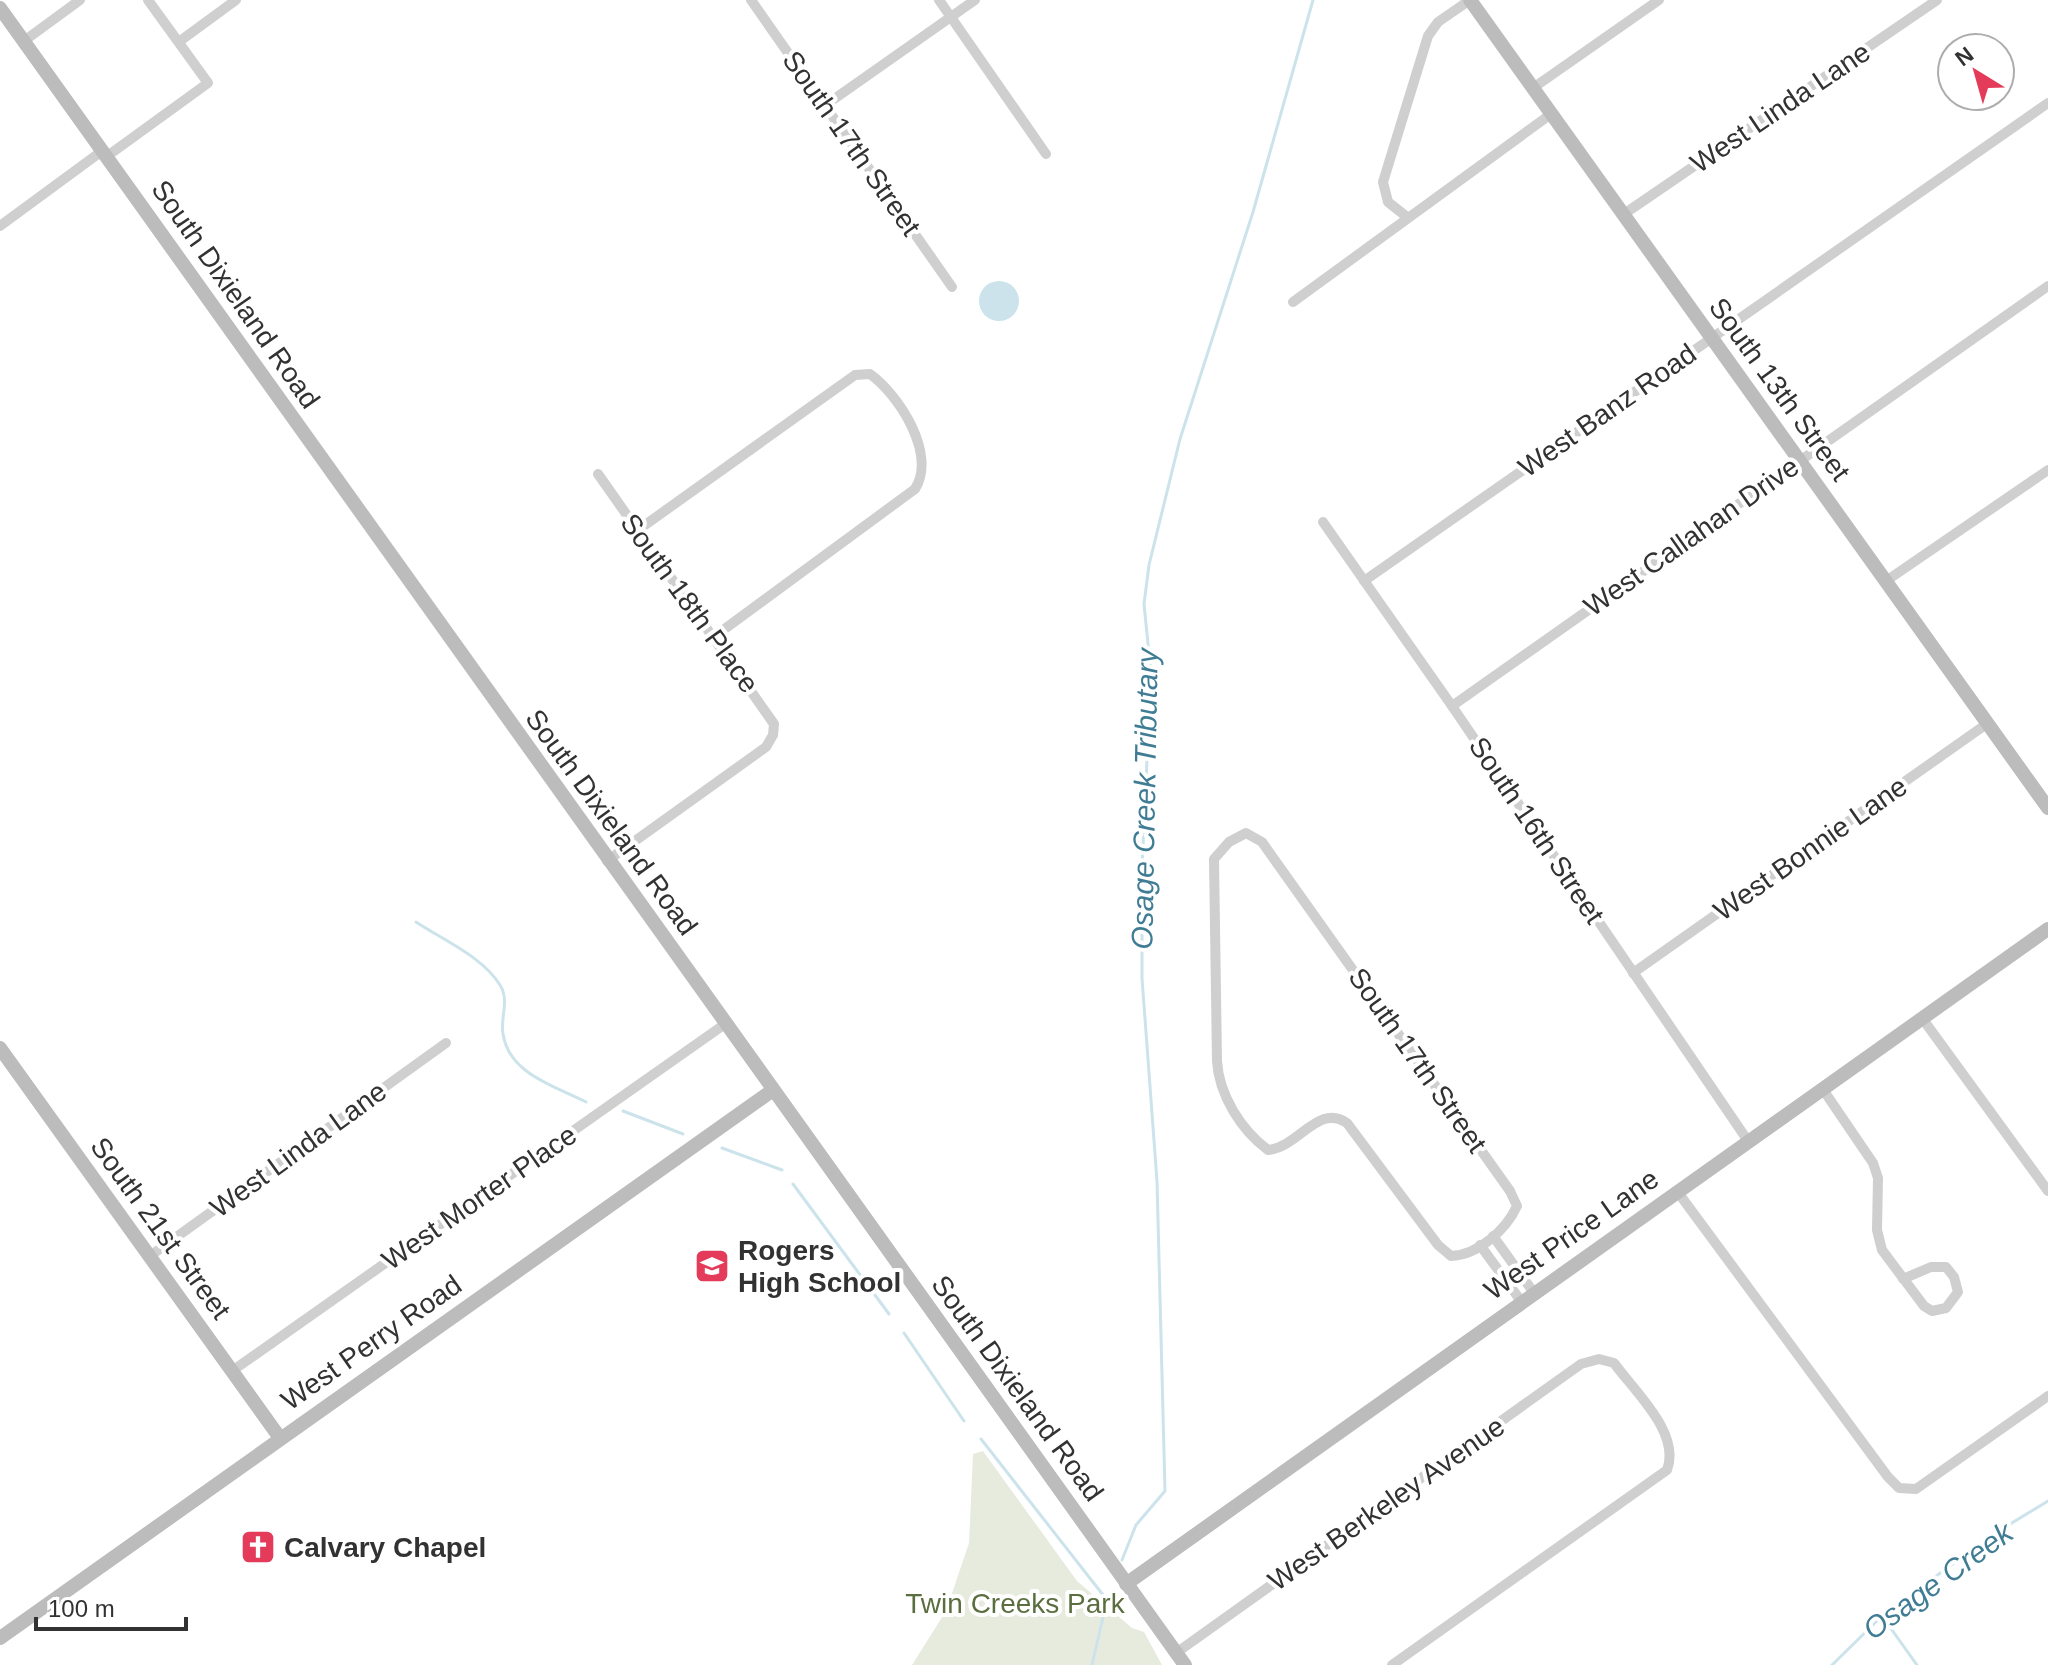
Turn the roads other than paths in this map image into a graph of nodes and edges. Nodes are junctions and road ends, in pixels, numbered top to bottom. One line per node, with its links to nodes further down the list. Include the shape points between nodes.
1 (80, 0): 12 (street)
2 (148, 0): 13 (street)
3 (236, 0): 13 (street)
4 (751, 0): 16 (street, South 17th Street)
5 (939, 0): 11 (street)
6 (975, 0): 11 (street)
7 (1470, 0): 14 (street, South 13th Street); 21 (street, via 1438,22 1428,36 1383,182 1388,202)
8 (1659, 0): 14 (street)
9 (1937, 0): 20 (street, West Linda Lane)
10 (0, 8): 12 (street, South Dixieland Road)
11 (952, 17): 16 (street); 19 (street)
12 (24, 41): 18 (street, South Dixieland Road)
13 (180, 41): 18 (street, via 207,86)
14 (1533, 88): 17 (street, South 13th Street)
15 (2048, 103): 26 (street, West Banz Road)
16 (827, 104): 24 (street, South 17th Street)
17 (1551, 114): 20 (street, South 13th Street); 21 (street)
18 (104, 154): 22 (street); 38 (street, South Dixieland Road)
19 (1046, 154)
20 (1624, 214): 26 (street, South 13th Street)
21 (1407, 217): 25 (street)
22 (0, 226)
23 (2048, 286): 27 (street, West Callahan Drive)
24 (952, 287)
25 (1293, 302)
26 (1711, 337): 27 (street, South 13th Street); 32 (street, West Banz Road)
27 (1799, 460): 33 (street, South 13th Street); 35 (street, West Callahan Drive)
28 (2048, 470): 33 (street)
29 (598, 474): 31 (street, South 18th Place)
30 (1323, 522): 32 (street, South 16th Street)
31 (638, 530): 34 (street, South 18th Place); 34 (street, via 855,375 870,374 887,393 918,438 921,480 908,496)
32 (1364, 581): 35 (street, South 16th Street)
33 (1886, 581): 36 (street, South 13th Street)
34 (715, 636): 38 (street, South 18th Place, via 771,716 773,735 766,747)
35 (1452, 706): 40 (street, South 16th Street)
36 (1988, 723): 37 (street, South 13th Street); 40 (street, West Bonnie Lane)
37 (2048, 808)
38 (607, 861): 42 (street, South Dixieland Road)
39 (2048, 929): 41 (street, West Price Lane)
40 (1633, 973): 47 (street, South 16th Street)
41 (1922, 1018): 45 (street, West Price Lane); 49 (street)
42 (725, 1024): 46 (street, South Dixieland Road); 55 (street, West Morter Place)
43 (446, 1043): 52 (street, West Linda Lane)
44 (0, 1048): 52 (street, South 21st Street)
45 (1822, 1088): 47 (street, West Price Lane); 53 (street, via 1873,1163 1878,1238)
46 (773, 1090): 57 (street, West Perry Road); 58 (street, South Dixieland Road)
47 (1748, 1141): 48 (street, West Price Lane)
48 (1677, 1191): 54 (street, West Price Lane); 56 (street, via 1899,1488 1916,1489)
49 (2048, 1191)
50 (1493, 1236): 51 (street); 51 (street, South 17th Street, via 1509,1224 1517,1206 1510,1191 1262,842 1246,833 1229,842 1214,859 1218,1069 1228,1102 1268,1150 1291,1142 1325,1116 1336,1115 1438,1245 1451,1256 1466,1255); 54 (street)
51 (1480, 1245): 54 (street)
52 (150, 1256): 55 (street, South 21st Street)
53 (1903, 1279): 53 (street, via 1932,1311 1946,1308 1958,1292 1946,1267 1931,1267)
54 (1528, 1297): 58 (street, West Price Lane)
55 (232, 1371): 57 (street, South 21st Street)
56 (2048, 1396)
57 (280, 1438): 59 (street, West Perry Road)
58 (1126, 1584): 60 (street, South Dixieland Road)
59 (0, 1638)
60 (1180, 1659): 61 (street, West Berkeley Avenue, via 1581,1364 1599,1359 1614,1363 1669,1438 1672,1456 1667,1470)
61 (1392, 1665)

